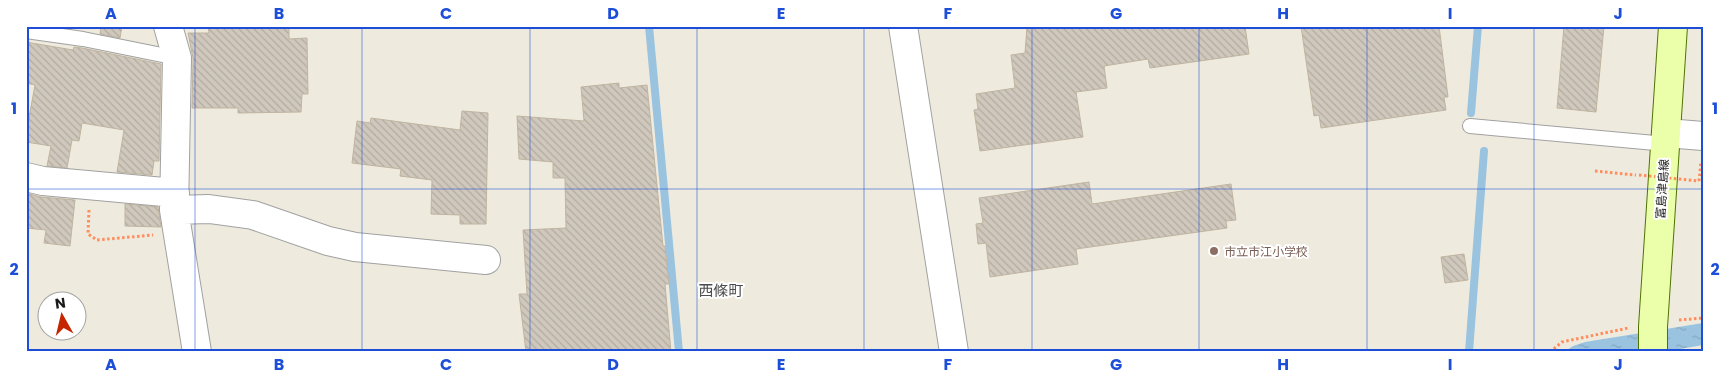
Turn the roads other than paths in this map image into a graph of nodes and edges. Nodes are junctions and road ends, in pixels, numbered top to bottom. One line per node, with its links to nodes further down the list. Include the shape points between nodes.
1 (168, 26): 5 (street)
2 (902, 26): 14 (street)
3 (1673, 26): 8 (main road, 富島津島線)
4 (26, 31): 5 (lane)
5 (177, 58): 10 (street)
6 (1470, 126): 8 (lane)
7 (1703, 136): 8 (street)
8 (1666, 138): 12 (main road, 富島津島線)
9 (26, 177): 10 (street, via 90,185)
10 (176, 212): 11 (street, via 210,209 254,215 355,247); 13 (street)
11 (486, 260)
12 (1653, 340)
13 (197, 352)
14 (954, 352)

